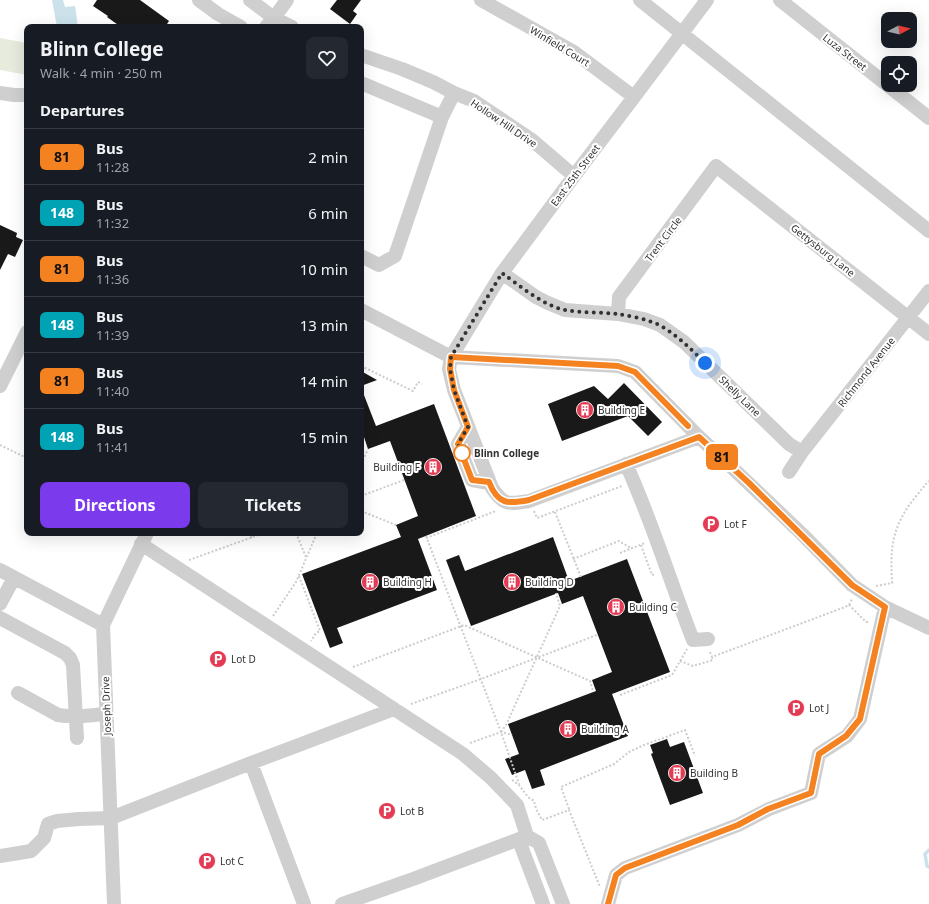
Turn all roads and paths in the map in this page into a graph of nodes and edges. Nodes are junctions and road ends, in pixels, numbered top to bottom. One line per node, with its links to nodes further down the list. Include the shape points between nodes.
1 (199, 0): 9 (street)
2 (250, 0): 8 (street)
3 (286, 0): 8 (street)
4 (481, 0): 16 (street, Winfield Court, via 574,52)
5 (640, 0): 10 (street)
6 (707, 0): 10 (street, East 25th Street)
7 (780, 0): 18 (street, Luza Street)
8 (270, 22)
9 (236, 24)
10 (682, 34): 16 (street, East 25th Street); 21 (street)
11 (364, 56): 14 (street, Hollow Hill Drive, via 402,69)
12 (364, 85): 17 (street)
13 (0, 93): 15 (street)
14 (454, 93): 17 (street); 20 (street, Hollow Hill Drive, via 474,100 498,116 532,140)
15 (24, 95)
16 (634, 97): 20 (street, East 25th Street)
17 (442, 117): 22 (street, via 395,256 379,265)
18 (929, 118)
19 (716, 166): 26 (street, Trent Circle, via 619,298); 27 (street, Gettysburg Lane)
20 (574, 176): 23 (street, East 25th Street)
21 (929, 231)
22 (364, 258)
23 (502, 273): 26 (street, Shelly Lane, via 536,297 565,310); 30 (street, East 25th Street)
24 (929, 291): 27 (street, Richmond Avenue)
25 (364, 312): 30 (street)
26 (618, 314): 37 (street, Shelly Lane, via 660,325 684,342 789,444)
27 (908, 318): 28 (street, Gettysburg Lane); 37 (street, Richmond Avenue)
28 (929, 334)
29 (24, 338): 33 (street)
30 (451, 357): 34 (street, via 618,366 635,372); 40 (street, via 450,369 454,390 489,482 499,498 513,503 529,500)
31 (364, 367): 32 (path, via 413,391 418,382)
32 (422, 384)
33 (0, 386)
34 (699, 437): 40 (street); 73 (street, via 852,585)
35 (0, 445): 38 (path)
36 (368, 449): 39 (path)
37 (802, 452): 41 (street, Richmond Avenue)
38 (24, 457)
39 (364, 458)
40 (626, 464): 81 (street, via 693,640)
41 (788, 472)
42 (404, 480): 45 (path)
43 (929, 481): 68 (path, via 902,516 896,531 891,554 892,583)
44 (622, 482): 49 (path, via 623,486)
45 (364, 495)
46 (501, 509): 78 (path, via 426,537)
47 (528, 511): 49 (path, via 534,510 537,518)
48 (364, 512): 50 (path)
49 (555, 512): 61 (path)
50 (396, 525)
51 (256, 536): 56 (path)
52 (297, 536): 60 (path)
53 (316, 536): 60 (path)
54 (642, 536): 57 (path, via 645,544)
55 (144, 538): 77 (street); 92 (street)
56 (251, 538): 62 (path)
57 (641, 545): 58 (path); 64 (path, via 652,575)
58 (632, 548): 59 (path); 61 (path, via 619,541)
59 (620, 553)
60 (306, 557): 65 (path)
61 (574, 559): 66 (path)
62 (184, 562)
63 (0, 570): 67 (street)
64 (657, 573)
65 (299, 576): 75 (path); 82 (path, via 320,631)
66 (581, 577)
67 (14, 578): 71 (street); 77 (street)
68 (874, 586)
69 (556, 593): 84 (path, via 560,606)
70 (853, 596): 72 (path)
71 (0, 604)
72 (849, 605): 76 (path, via 866,622); 85 (path)
73 (885, 607): 79 (street); 111 (street, via 860,719 846,736 819,754 811,793 768,809 738,825 625,868 616,875)
74 (0, 618): 94 (street, via 70,658 73,665)
75 (270, 621)
76 (874, 623)
77 (103, 625): 93 (street, Joseph Drive)
78 (461, 626): 84 (path, via 464,625); 87 (path); 88 (path)
79 (929, 628)
80 (598, 635): 84 (path)
81 (709, 644): 85 (path)
82 (308, 646)
83 (688, 646): 86 (path)
84 (537, 657): 88 (path); 89 (path, via 590,681); 95 (path)
85 (712, 657): 86 (path, via 713,660 693,666)
86 (680, 661): 91 (path, via 672,675)
87 (352, 668)
88 (481, 679): 92 (path); 95 (path)
89 (593, 692)
90 (18, 693): 94 (street, via 58,715)
91 (620, 695)
92 (401, 708): 100 (street); 104 (street, via 491,778 517,805)
93 (106, 714): 94 (street); 103 (street, Joseph Drive)
94 (76, 716): 97 (street)
95 (501, 732): 96 (path); 98 (path); 101 (path)
96 (512, 735)
97 (77, 738)
98 (468, 744)
99 (695, 756): 102 (path, via 685,730 644,745 614,764 561,787)
100 (251, 763): 103 (street); 107 (street)
101 (520, 785)
102 (569, 810)
103 (111, 818): 105 (street, via 79,818 48,824 44,838 31,851); 106 (street, Joseph Drive)
104 (527, 836): 108 (street); 109 (street, via 521,846); 110 (street, via 539,843)
105 (0, 856)
106 (114, 904)
107 (304, 904)
108 (342, 904)
109 (543, 904)
110 (563, 904)
111 (608, 904)

